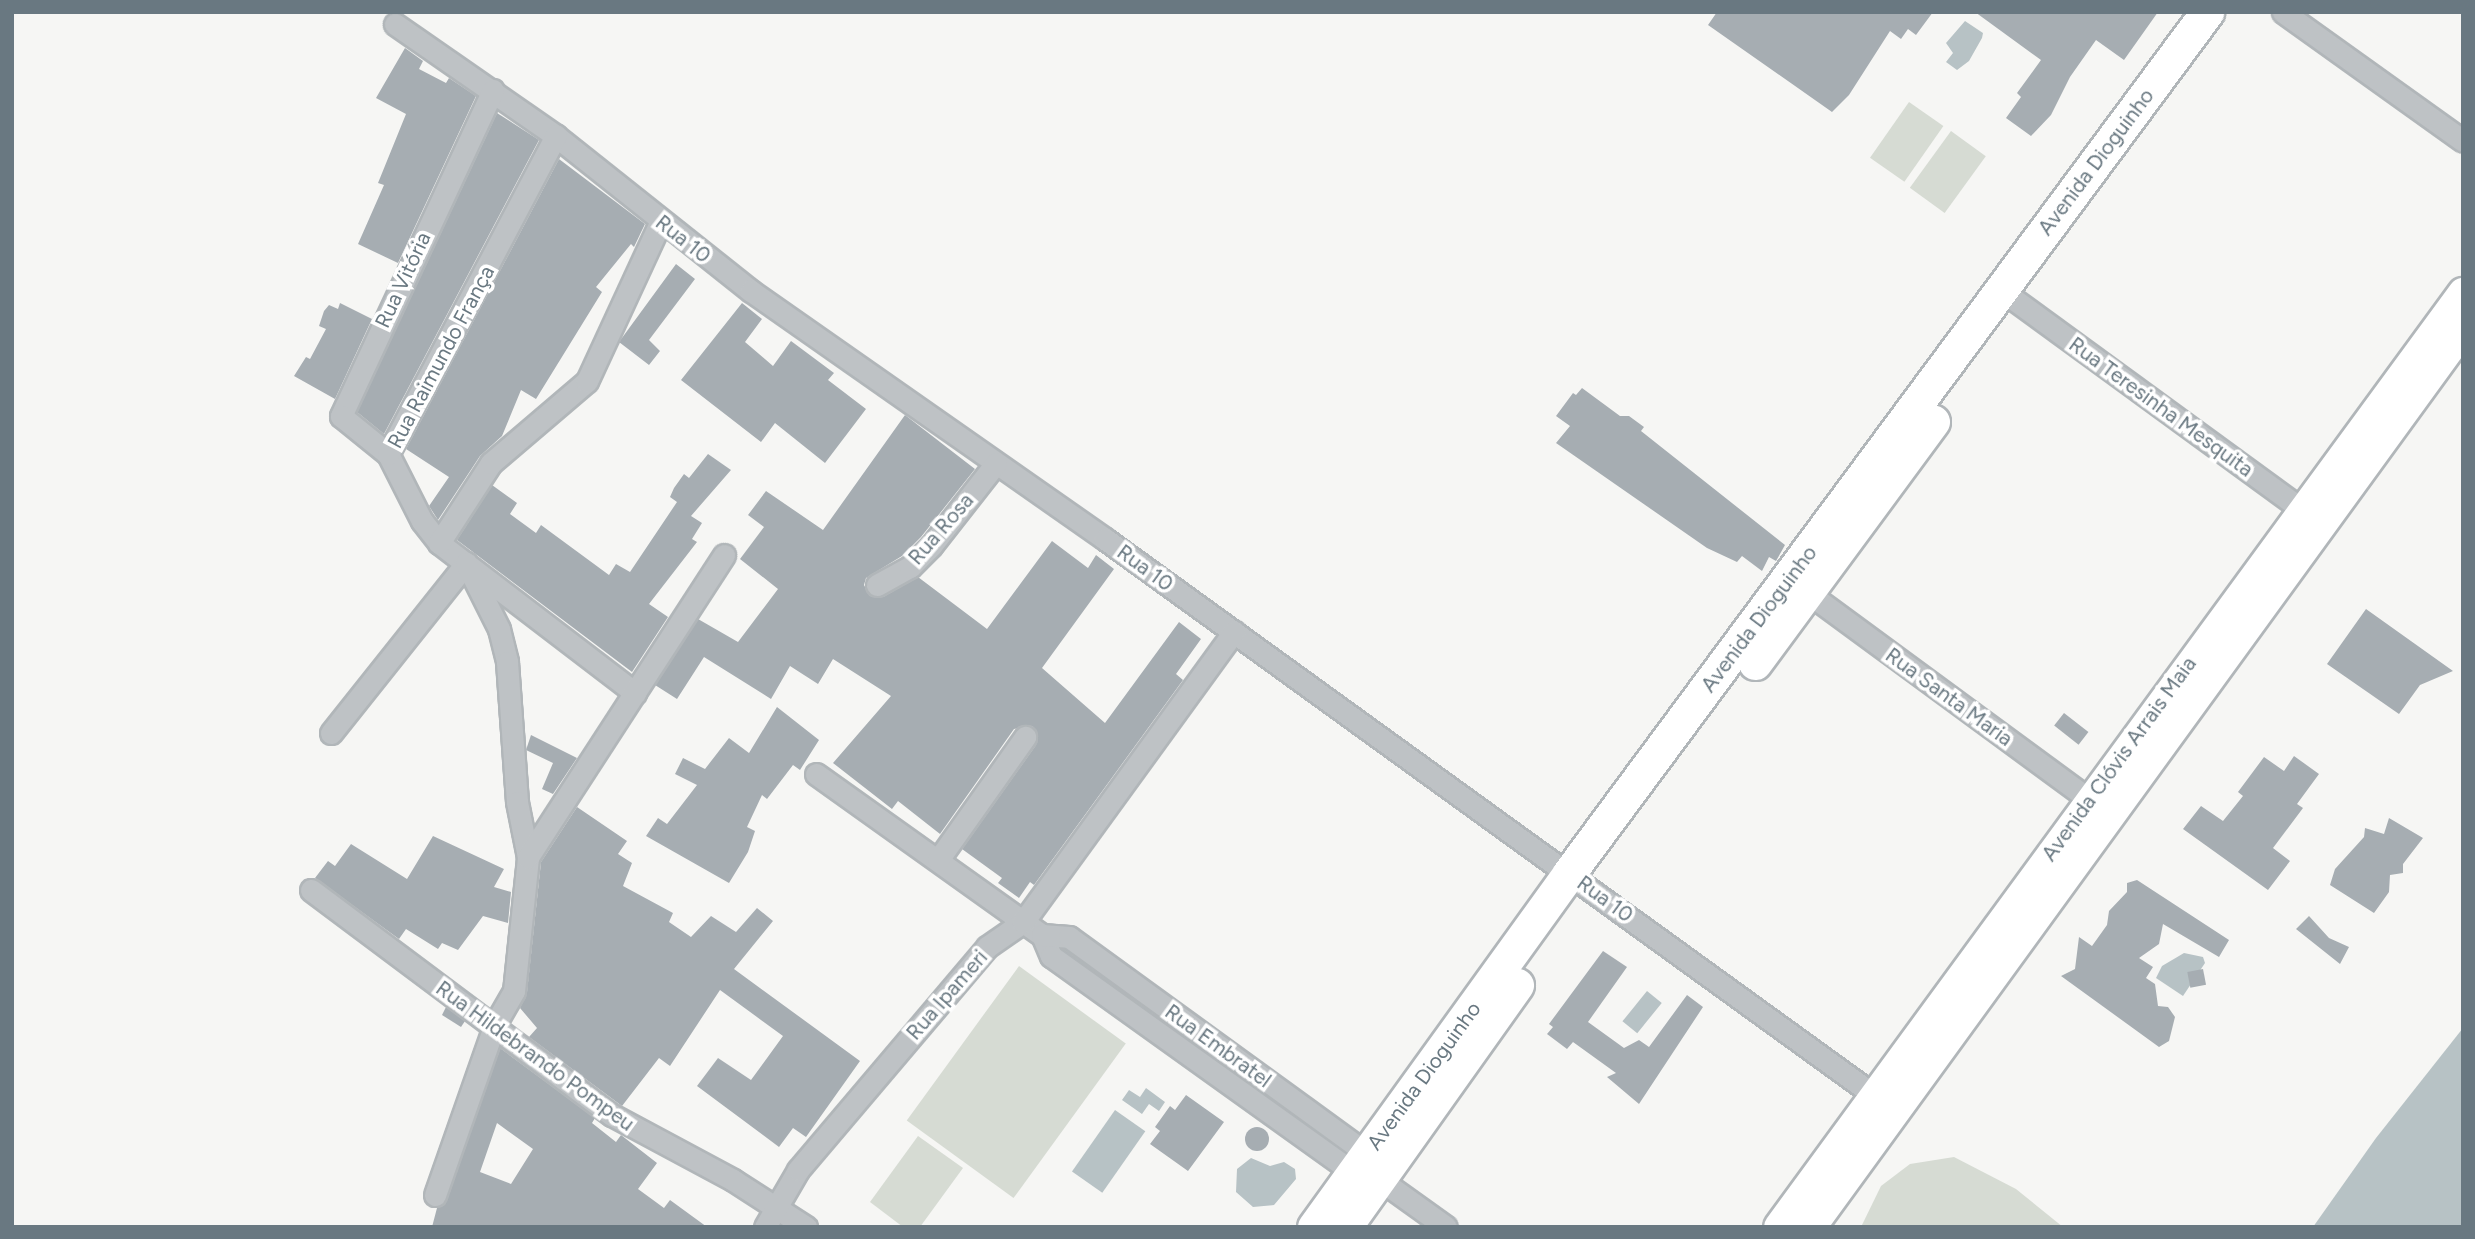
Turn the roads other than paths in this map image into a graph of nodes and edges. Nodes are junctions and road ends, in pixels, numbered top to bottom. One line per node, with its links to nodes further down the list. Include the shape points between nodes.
1 (2283, 12): 6 (street)
2 (2221, 14): 9 (main road, Avenida Dioguinho)
3 (396, 24): 4 (street, Rua 10)
4 (493, 90): 5 (street, Rua 10); 11 (street, Rua Vitória, via 342,411 349,426)
5 (556, 136): 7 (street, Rua 10); 11 (street, Rua Raimundo França)
6 (2463, 141)
7 (660, 223): 12 (street, Rua 10); 14 (street, via 587,381 491,463)
8 (2463, 293): 13 (main road, Avenida Clóvis Arrais Maia)
9 (2010, 297): 13 (street, Rua Teresinha Mesquita); 18 (main road, Avenida Dioguinho)
10 (2463, 330): 13 (main road, Avenida Clóvis Arrais Maia)
11 (388, 454): 14 (street, Rua Raimundo França, via 422,521)
12 (996, 463): 17 (street, Rua Rosa, via 910,568); 19 (street, Rua 10)
13 (2313, 517): 24 (main road, Avenida Clóvis Arrais Maia)
14 (439, 543): 16 (street, Rua Raimundo França)
15 (724, 555): 20 (street)
16 (466, 564): 20 (street, Rua Raimundo França); 21 (street); 25 (street, via 499,629 507,662 517,802)
17 (877, 585)
18 (1799, 586): 24 (street, Rua Santa Maria); 27 (main road, Avenida Dioguinho)
19 (1234, 632): 27 (street, Rua 10); 29 (street, Rua Ipameri)
20 (635, 692): 25 (street)
21 (331, 733)
22 (1025, 737): 26 (street)
23 (816, 775): 26 (street, Rua Embratel)
24 (2099, 807): 31 (main road, Avenida Clóvis Arrais Maia)
25 (528, 857): 30 (street, via 518,970 511,1001)
26 (938, 859): 29 (street, Rua Embratel)
27 (1578, 880): 31 (street, Rua 10); 32 (main road, Avenida Dioguinho)
28 (311, 890): 30 (street, Rua Hildebrando Pompeu)
29 (1023, 922): 32 (street, Rua Embratel, via 1042,935 1051,956); 34 (street, Rua Ipameri, via 987,947 798,1170)
30 (495, 1024): 33 (street); 34 (street, Rua Hildebrando Pompeu, via 612,1115)
31 (1885, 1103): 40 (main road, Avenida Clóvis Arrais Maia); 41 (main road, Avenida Clóvis Arrais Maia)
32 (1367, 1169): 37 (main road, Avenida Dioguinho); 38 (main road, Avenida Dioguinho); 39 (street, Rua Embratel)
33 (435, 1195)
34 (778, 1207): 35 (street, Rua Ipameri); 36 (street, Rua Hildebrando Pompeu)
35 (765, 1227)
36 (806, 1227)
37 (1314, 1227)
38 (1345, 1227)
39 (1446, 1227)
40 (1779, 1227)
41 (1811, 1227)

